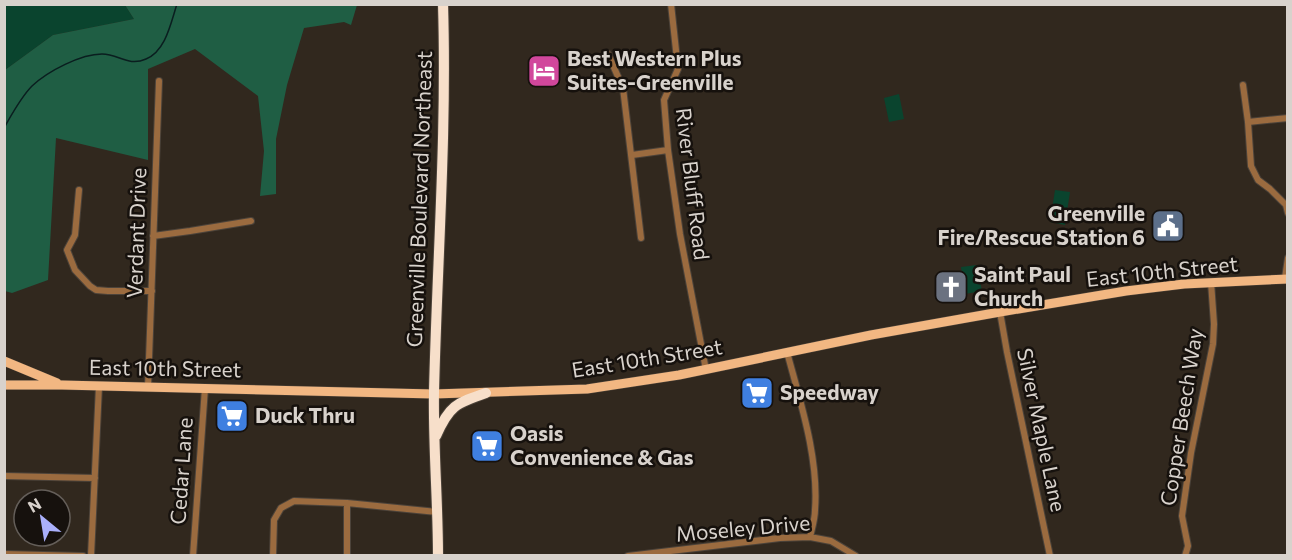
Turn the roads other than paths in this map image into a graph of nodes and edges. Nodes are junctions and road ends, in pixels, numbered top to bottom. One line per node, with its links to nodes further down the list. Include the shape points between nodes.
1 (443, 4): 30 (highway, Greenville Boulevard Northeast, via 444,128)
2 (671, 4): 8 (street, River Bluff Road, via 678,69 664,100)
3 (608, 54): 9 (street, via 624,88)
4 (159, 81): 14 (street, Verdant Drive)
5 (1243, 84): 7 (street)
6 (1287, 118): 7 (street)
7 (1248, 122): 11 (street, via 1251,166 1258,180)
8 (669, 150): 9 (street); 23 (street, River Bluff Road, via 680,234)
9 (632, 155): 15 (street)
10 (80, 190): 19 (street, via 75,235 67,250 75,270 96,290)
11 (1287, 205): 12 (street)
12 (1287, 213)
13 (251, 221): 14 (street)
14 (153, 236): 19 (street, Verdant Drive)
15 (640, 238)
16 (1287, 258): 17 (street)
17 (1286, 278): 18 (main road, East 10th Street)
18 (1211, 282): 20 (main road, East 10th Street, via 1126,291); 47 (street, Copper Beech Way, via 1214,344 1182,516 1188,546)
19 (152, 291): 27 (street, Verdant Drive)
20 (1000, 312): 21 (main road, East 10th Street); 46 (street, Silver Maple Lane)
21 (787, 352): 23 (main road, East 10th Street); 36 (street, via 812,455 815,510)
22 (4, 361): 25 (main road)
23 (706, 370): 29 (main road, East 10th Street, via 587,389)
24 (4, 385): 25 (main road, East 10th Street)
25 (62, 385): 26 (main road, East 10th Street)
26 (99, 386): 27 (main road, East 10th Street); 33 (street)
27 (148, 387): 28 (main road, East 10th Street)
28 (205, 388): 30 (main road, East 10th Street); 40 (street, Cedar Lane)
29 (486, 393): 30 (main road, East 10th Street); 31 (highway, via 449,411)
30 (434, 394): 31 (highway, Greenville Boulevard Northeast)
31 (435, 439): 35 (highway, Greenville Boulevard Northeast)
32 (4, 476): 33 (street)
33 (95, 478): 39 (street)
34 (348, 503): 35 (street); 41 (street, via 294,501 281,508 274,520); 42 (street)
35 (437, 512): 43 (highway, Greenville Boulevard Northeast)
36 (810, 537): 44 (street, Moseley Drive); 45 (street, Moseley Drive, via 831,541)
37 (4, 554): 38 (street)
38 (83, 555)
39 (91, 555)
40 (193, 555)
41 (273, 555)
42 (347, 555)
43 (438, 555)
44 (628, 555)
45 (856, 555)
46 (1050, 555)
47 (1185, 555)

